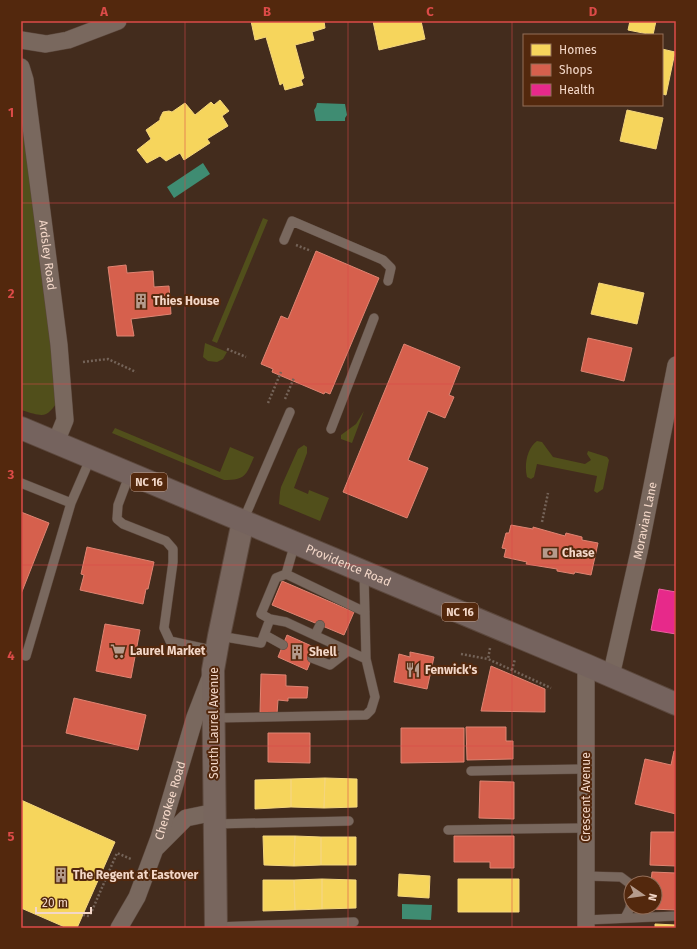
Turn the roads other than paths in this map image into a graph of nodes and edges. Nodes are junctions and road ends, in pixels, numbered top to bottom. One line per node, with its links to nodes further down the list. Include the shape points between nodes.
1 (118, 21): 2 (street, via 68,40 46,44)
2 (21, 40)
3 (21, 67): 11 (street, Ardsley Road, via 25,80 59,345 65,420)
4 (284, 240): 5 (lane, via 292,221 383,260 391,268)
5 (388, 280)
6 (374, 318): 10 (lane)
7 (676, 365): 34 (street, Moravian Lane)
8 (290, 412): 16 (lane)
9 (21, 428): 11 (main road, Providence Road / NC 16)
10 (331, 429)
11 (56, 442): 12 (main road, Providence Road / NC 16)
12 (91, 457): 13 (main road, Providence Road / NC 16); 15 (lane)
13 (130, 473): 16 (main road, Providence Road / NC 16); 29 (lane, via 118,505 117,519 123,524 166,541 173,549 164,628 170,641)
14 (21, 483): 15 (lane)
15 (71, 503): 30 (lane, via 26,656)
16 (243, 521): 17 (main road, Providence Road / NC 16); 29 (street, South Laurel Avenue)
17 (295, 543): 18 (main road, Providence Road / NC 16); 19 (lane)
18 (364, 572): 21 (lane); 33 (main road, Providence Road / NC 16)
19 (286, 574): 21 (lane, via 301,585); 22 (lane, via 276,578 261,614)
20 (289, 612): 23 (lane)
21 (365, 612): 32 (lane)
22 (270, 619): 23 (lane); 25 (lane)
23 (286, 622): 26 (lane)
24 (320, 625): 26 (lane)
25 (265, 635): 27 (lane); 29 (lane, via 261,643)
26 (315, 635): 28 (lane)
27 (283, 645)
28 (348, 651): 31 (lane, via 330,665); 32 (lane)
29 (216, 652): 36 (street, South Laurel Avenue); 43 (street, Cherokee Road)
30 (21, 654)
31 (312, 658)
32 (366, 660): 36 (lane, via 375,697 371,710 366,715)
33 (586, 665): 34 (main road, Providence Road / NC 16); 37 (street, Crescent Avenue)
34 (611, 676): 35 (main road, Providence Road / NC 16)
35 (676, 704)
36 (214, 718): 39 (street, South Laurel Avenue)
37 (586, 769): 38 (lane); 41 (street, Crescent Avenue)
38 (471, 771)
39 (215, 818): 40 (lane); 43 (street, via 186,818); 52 (street, South Laurel Avenue)
40 (349, 821)
41 (586, 828): 42 (lane); 44 (street, Crescent Avenue)
42 (448, 830)
43 (155, 849): 51 (street, Cherokee Road, via 137,897)
44 (586, 876): 45 (lane); 50 (street, Crescent Avenue)
45 (623, 878)
46 (626, 915): 48 (lane)
47 (676, 916): 48 (lane)
48 (625, 918): 50 (lane)
49 (354, 922): 52 (lane)
50 (586, 924)
51 (119, 928)
52 (216, 928)

